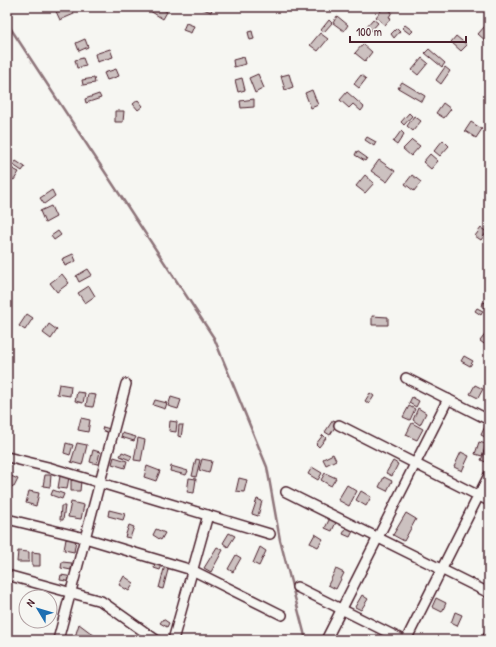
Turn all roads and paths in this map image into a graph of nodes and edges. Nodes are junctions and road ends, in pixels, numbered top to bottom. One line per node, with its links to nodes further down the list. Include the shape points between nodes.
1 (406, 378): 3 (street)
2 (126, 384): 9 (street)
3 (448, 400): 4 (street); 7 (street)
4 (489, 420)
5 (339, 425): 7 (street)
6 (7, 457): 9 (street)
7 (415, 464): 11 (street); 16 (street)
8 (489, 475): 11 (street)
9 (100, 482): 13 (street); 17 (street)
10 (286, 492): 16 (street)
11 (479, 496): 12 (street); 18 (street)
12 (489, 501)
13 (208, 515): 15 (street); 19 (street)
14 (7, 519): 17 (street)
15 (270, 534)
16 (378, 537): 18 (street); 24 (street)
17 (85, 538): 19 (street); 22 (street)
18 (441, 569): 23 (street); 31 (street)
19 (192, 570): 25 (street); 29 (street)
20 (7, 575): 22 (street)
21 (297, 587): 24 (street)
22 (71, 593): 27 (street); 28 (street, via 101,601)
23 (489, 593)
24 (342, 609): 30 (street); 31 (street)
25 (282, 615)
26 (489, 636): 32 (street)
27 (58, 640)
28 (156, 640)
29 (173, 640)
30 (326, 640)
31 (404, 640)
32 (487, 640)

